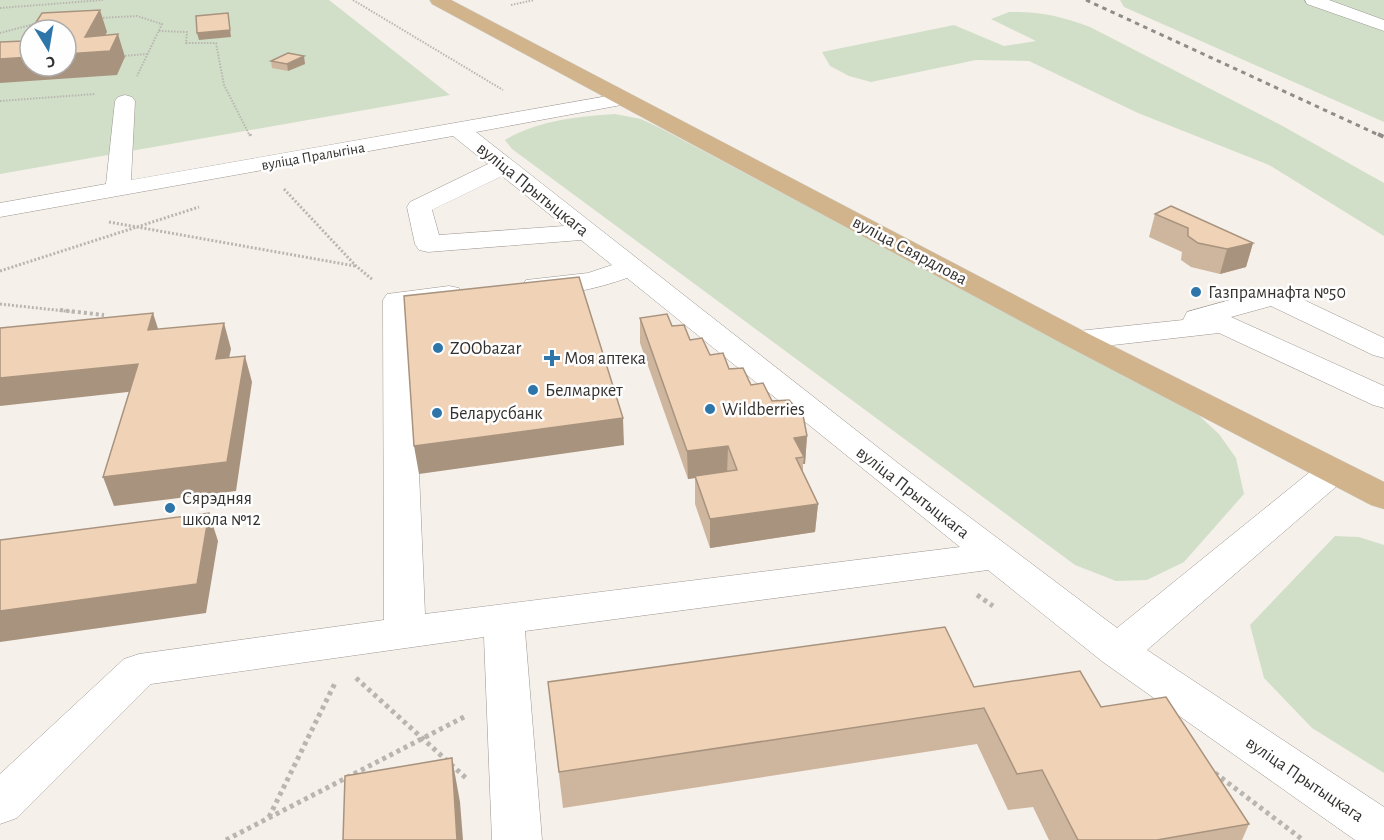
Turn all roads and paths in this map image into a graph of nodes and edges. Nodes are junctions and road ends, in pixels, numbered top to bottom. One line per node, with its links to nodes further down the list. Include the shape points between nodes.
1 (104, 0): 5 (path)
2 (353, 0): 15 (path)
3 (438, 0): 17 (main road, вуліца Свярдлова)
4 (1313, 0): 8 (street)
5 (95, 1): 7 (path)
6 (1384, 6): 8 (street)
7 (0, 8)
8 (1349, 13): 10 (street)
9 (95, 19): 13 (path, via 137,16 162,24)
10 (1384, 26)
11 (18, 28): 12 (path)
12 (0, 33)
13 (148, 54): 14 (path); 16 (path)
14 (115, 56)
15 (504, 91)
16 (122, 92): 18 (path); 21 (street)
17 (625, 99): 19 (street, вуліца Пралыгіна); 30 (main road, вуліца Свярдлова)
18 (0, 101)
19 (458, 129): 20 (street, вуліца Прытыцкага); 21 (street, вуліца Пралыгіна)
20 (503, 166): 24 (street, вуліца Прытыцкага); 24 (street, via 419,207 428,244)
21 (118, 190): 22 (street, вуліца Пралыгіна)
22 (0, 210)
23 (106, 221): 25 (path)
24 (586, 232): 26 (street, вуліца Прытыцкага)
25 (356, 266)
26 (631, 268): 35 (street, вуліца Прытыцкага); 37 (street, via 591,281 397,300)
27 (0, 304): 28 (path)
28 (104, 315)
29 (1155, 332): 30 (street); 31 (street, via 1273,296); 32 (street, via 1223,324)
30 (1078, 340): 33 (main road, вуліца Свярдлова)
31 (1384, 349)
32 (1384, 399)
33 (1333, 471): 34 (main road, вуліца Свярдлова); 38 (street)
34 (1384, 497)
35 (995, 556): 36 (street); 38 (street, вуліца Прытыцкага)
36 (504, 619): 37 (street); 47 (street)
37 (405, 632): 39 (street)
38 (1118, 651): 45 (street, вуліца Прытыцкага)
39 (345, 654): 41 (path); 43 (street, via 139,670); 44 (path)
40 (465, 717): 41 (path)
41 (423, 738): 42 (path); 44 (path)
42 (466, 778)
43 (0, 804)
44 (268, 818): 46 (path)
45 (1384, 833)
46 (226, 840)
47 (518, 840)

